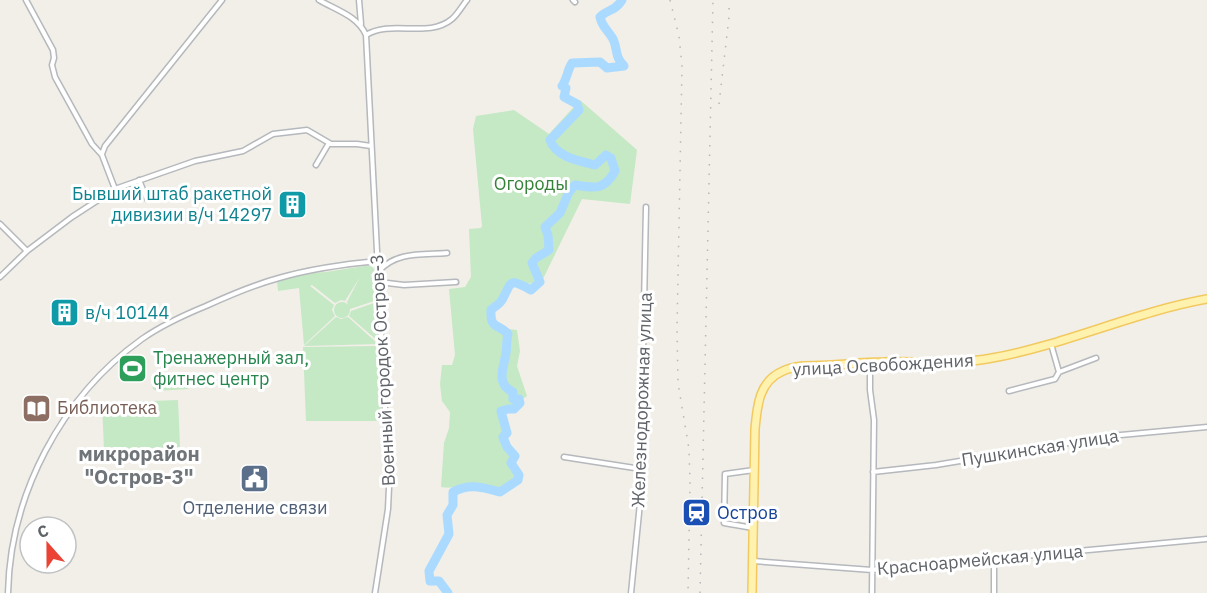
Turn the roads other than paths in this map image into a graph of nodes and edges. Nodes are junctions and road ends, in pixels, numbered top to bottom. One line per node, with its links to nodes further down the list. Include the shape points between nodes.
1 (26, 0): 10 (street, via 53,50 52,65 63,95)
2 (222, 0): 10 (street, via 105,146)
3 (319, 0): 6 (street)
4 (359, 0): 6 (street, Военный городок Остров-3)
5 (466, 0): 7 (street, via 452,19 436,27 389,29)
6 (362, 24): 7 (street, Военный городок Остров-3)
7 (366, 35): 9 (street, Военный городок Остров-3)
8 (329, 143): 9 (street); 11 (street); 12 (street, via 307,130 273,134 243,151 195,161)
9 (371, 146): 19 (street, Военный городок Остров-3)
10 (102, 155): 13 (street)
11 (315, 165)
12 (139, 180): 13 (street); 14 (street)
13 (115, 189): 17 (street)
14 (147, 200)
15 (646, 207): 32 (street, Железнодорожная улица)
16 (0, 224): 17 (street)
17 (27, 251): 21 (street)
18 (447, 253): 20 (street, via 402,256)
19 (378, 261): 20 (street, Военный городок Остров-3); 40 (street, via 280,277 249,287 168,322 118,360 73,407 38,466 17,519)
20 (378, 271): 22 (street, Военный городок Остров-3)
21 (0, 277)
22 (379, 282): 23 (street); 41 (street, Военный городок Остров-3, via 389,487)
23 (456, 282)
24 (1207, 299): 25 (main road, улица Освобождения)
25 (1051, 344): 27 (main road, улица Освобождения, via 990,359); 28 (street)
26 (1096, 358): 28 (street)
27 (870, 362): 33 (main road, улица Освобождения, via 790,368 772,376 758,402); 34 (street)
28 (1059, 372): 29 (street, via 1055,379)
29 (1009, 392)
30 (1207, 427): 34 (street, Пушкинская улица, via 1110,436)
31 (564, 457): 32 (street)
32 (641, 469): 42 (street, Железнодорожная улица)
33 (754, 470): 35 (main road, улица Освобождения); 35 (street, via 725,474 724,523)
34 (873, 472): 39 (street)
35 (753, 528): 38 (main road, улица Освобождения)
36 (1207, 539): 37 (street, Красноармейская улица)
37 (994, 560): 39 (street, Красноармейская улица); 45 (street)
38 (753, 561): 39 (street, Красноармейская улица); 43 (main road, улица Освобождения)
39 (872, 570): 44 (street)
40 (8, 593)
41 (375, 593)
42 (631, 593)
43 (752, 593)
44 (872, 593)
45 (994, 593)

